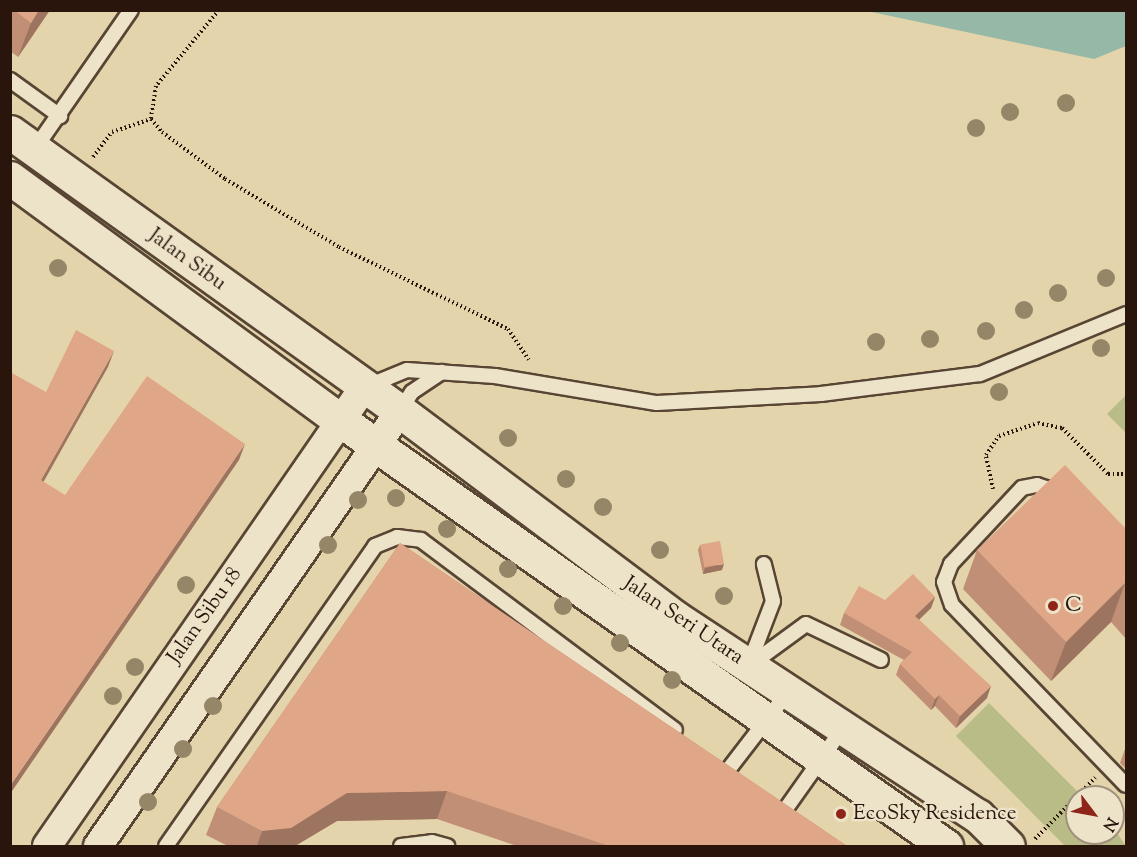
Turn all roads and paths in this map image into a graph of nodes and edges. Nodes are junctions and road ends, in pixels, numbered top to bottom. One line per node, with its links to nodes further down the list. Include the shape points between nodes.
1 (131, 10): 4 (lane)
2 (219, 10): 5 (path, via 156,86)
3 (10, 80): 4 (lane)
4 (60, 116): 6 (lane)
5 (151, 119): 7 (path, via 112,132); 11 (path, via 225,179 339,247 508,328)
6 (22, 141): 12 (street, Jalan Sibu)
7 (90, 160)
8 (10, 178): 14 (street, Jalan Sibu)
9 (1126, 314): 11 (lane, via 980,374 821,394 657,404)
10 (442, 372): 11 (lane); 12 (lane, via 407,370); 13 (lane, via 412,392)
11 (543, 384)
12 (364, 387): 13 (street, Jalan Seri Utara); 14 (street, Jalan Sibu 18)
13 (400, 411): 15 (street, Jalan Sibu 18); 21 (street, Jalan Seri Utara, via 612,572)
14 (340, 420): 15 (street, Jalan Seri Utara); 31 (street, Jalan Sibu 18)
15 (378, 443): 23 (street, Jalan Seri Utara); 32 (street, Jalan Sibu 18)
16 (1126, 474): 18 (path, via 1108,474 1062,429 1038,423 999,435 987,455)
17 (1071, 502): 18 (lane, via 1037,485 1022,488)
18 (998, 513): 27 (lane, via 951,564 944,582 952,605)
19 (764, 564): 21 (lane, via 772,601)
20 (881, 660): 21 (lane, via 806,624)
21 (749, 666): 22 (street, Jalan Seri Utara)
22 (788, 692): 23 (lane); 24 (street, Jalan Seri Utara)
23 (767, 720): 26 (street, Jalan Seri Utara); 28 (lane)
24 (843, 728): 26 (lane); 37 (street, Jalan Seri Utara, via 978,816)
25 (690, 741): 33 (lane, via 421,540 397,537 375,546)
26 (822, 758): 30 (lane, via 780,807); 36 (street, Jalan Seri Utara)
27 (1108, 766): 29 (lane); 38 (path)
28 (728, 770)
29 (1126, 785)
30 (801, 822)
31 (47, 846)
32 (98, 846)
33 (166, 846)
34 (401, 846): 35 (lane, via 432,842)
35 (447, 846)
36 (946, 846)
37 (1008, 846)
38 (1029, 846)

